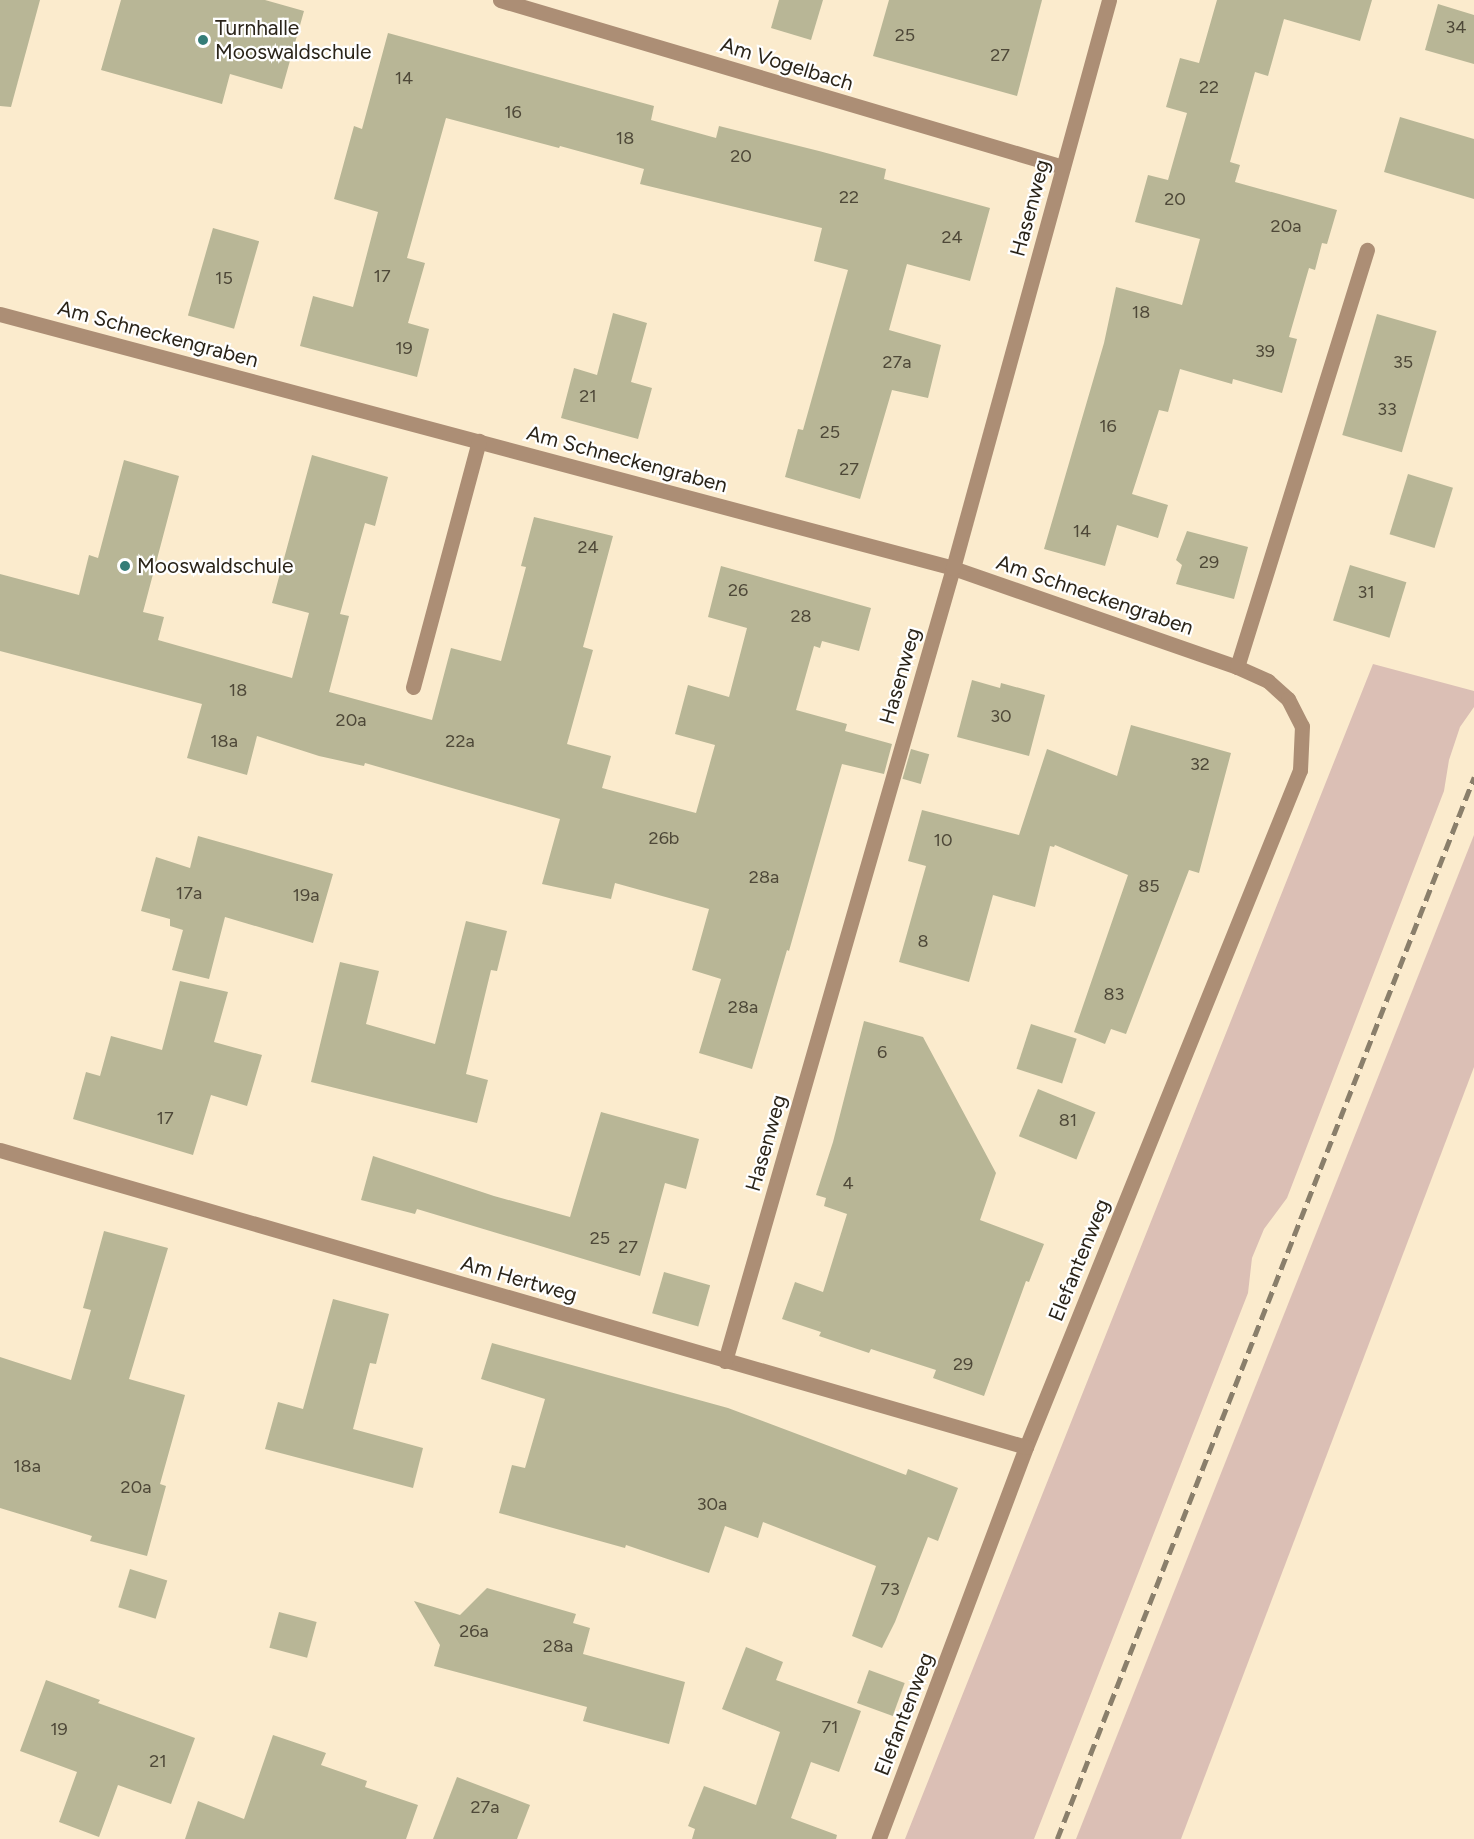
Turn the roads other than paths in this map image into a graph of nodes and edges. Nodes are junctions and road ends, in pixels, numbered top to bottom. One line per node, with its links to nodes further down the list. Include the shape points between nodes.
1 (500, 0): 3 (street, Am Vogelbach)
2 (1109, 0): 3 (street, Hasenweg)
3 (1063, 167): 7 (street, Hasenweg)
4 (1367, 249): 8 (street)
5 (0, 314): 6 (street, Am Schneckengraben)
6 (479, 441): 7 (street, Am Schneckengraben); 9 (street)
7 (953, 568): 8 (street, Am Schneckengraben); 12 (street, Hasenweg)
8 (1237, 666): 10 (street, Am Schneckengraben, via 1268,681)
9 (413, 687)
10 (1288, 699): 13 (street, Elefantenweg, via 1302,726 1300,770)
11 (0, 1150): 12 (street, Am Hertweg)
12 (725, 1361): 13 (street, Am Hertweg)
13 (1026, 1447): 14 (street, Elefantenweg)
14 (879, 1839)

